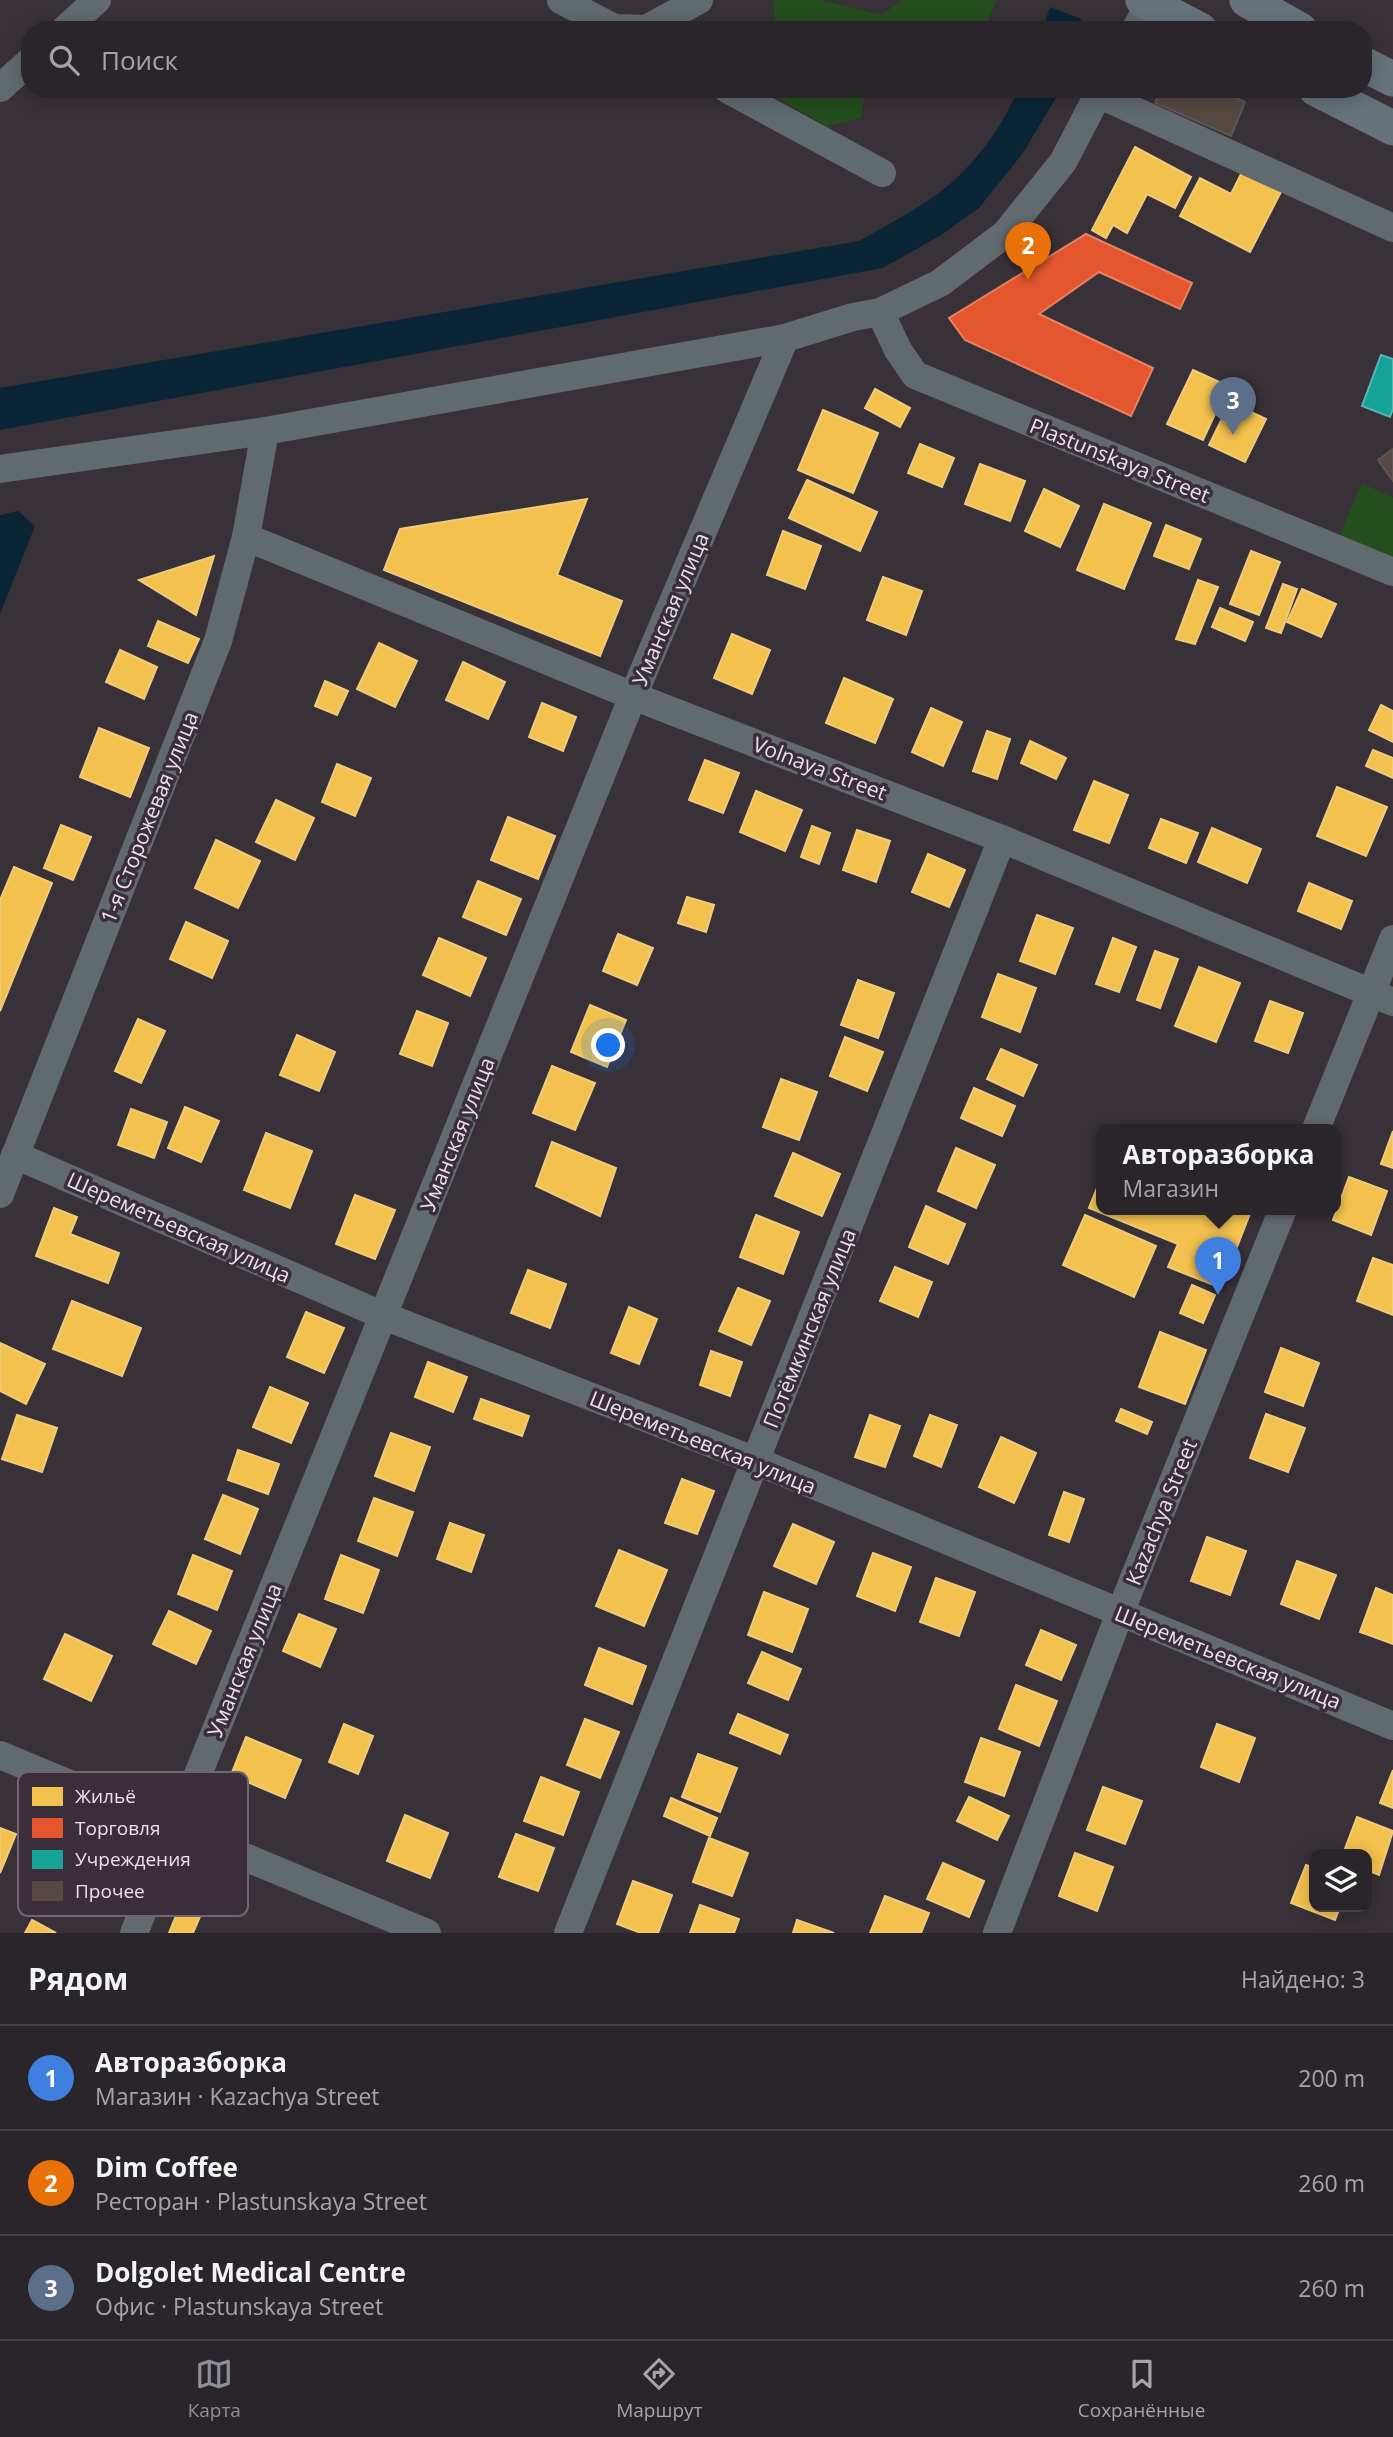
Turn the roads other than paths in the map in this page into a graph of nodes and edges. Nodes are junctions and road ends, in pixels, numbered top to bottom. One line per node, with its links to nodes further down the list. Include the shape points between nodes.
1 (97, 0): 6 (street)
2 (561, 0): 7 (street)
3 (699, 0): 8 (street)
4 (1247, 0): 10 (main road)
5 (1145, 8): 9 (main road)
6 (74, 21)
7 (600, 21)
8 (661, 21)
9 (1178, 21)
10 (1284, 21)
11 (1372, 68): 13 (main road)
12 (21, 69): 14 (street)
13 (1393, 79)
14 (0, 88)
15 (744, 98): 20 (street)
16 (1096, 98): 22 (street, via 1062,162 1005,234 940,283)
17 (1112, 98): 21 (street)
18 (1332, 98): 19 (main road)
19 (1391, 129)
20 (882, 173)
21 (1393, 228)
22 (880, 312): 23 (street); 27 (street, Plastunskaya Street, via 915,376)
23 (785, 338): 24 (street); 28 (street, Уманская улица)
24 (265, 431): 25 (street); 26 (street, 1-я Сторожевая улица)
25 (0, 469)
26 (246, 537): 28 (street, Volnaya Street); 33 (street, 1-я Сторожевая улица, via 218,641)
27 (1393, 572)
28 (633, 696): 29 (street, Volnaya Street); 36 (street, Уманская улица)
29 (1002, 839): 31 (street, Volnaya Street); 37 (street, Потёмкинская улица)
30 (1393, 939): 31 (street)
31 (1382, 998): 32 (street)
32 (1319, 1124)
33 (15, 1155): 34 (street, 1-я Сторожевая улица); 36 (street, Шереметьевская улица)
34 (0, 1194)
35 (1281, 1215): 38 (street, Kazachya Street)
36 (384, 1316): 37 (street, Шереметьевская улица); 42 (street, Уманская улица)
37 (756, 1461): 38 (street, Шереметьевская улица); 47 (street, Потёмкинская улица)
38 (1120, 1613): 39 (street, Шереметьевская улица); 48 (street, Kazachya Street)
39 (1393, 1726)
40 (0, 1755): 41 (street)
41 (41, 1772)
42 (199, 1772)
43 (248, 1858): 46 (street)
44 (141, 1916): 45 (street, Уманская улица)
45 (134, 1933)
46 (427, 1933)
47 (568, 1933)
48 (997, 1933)

